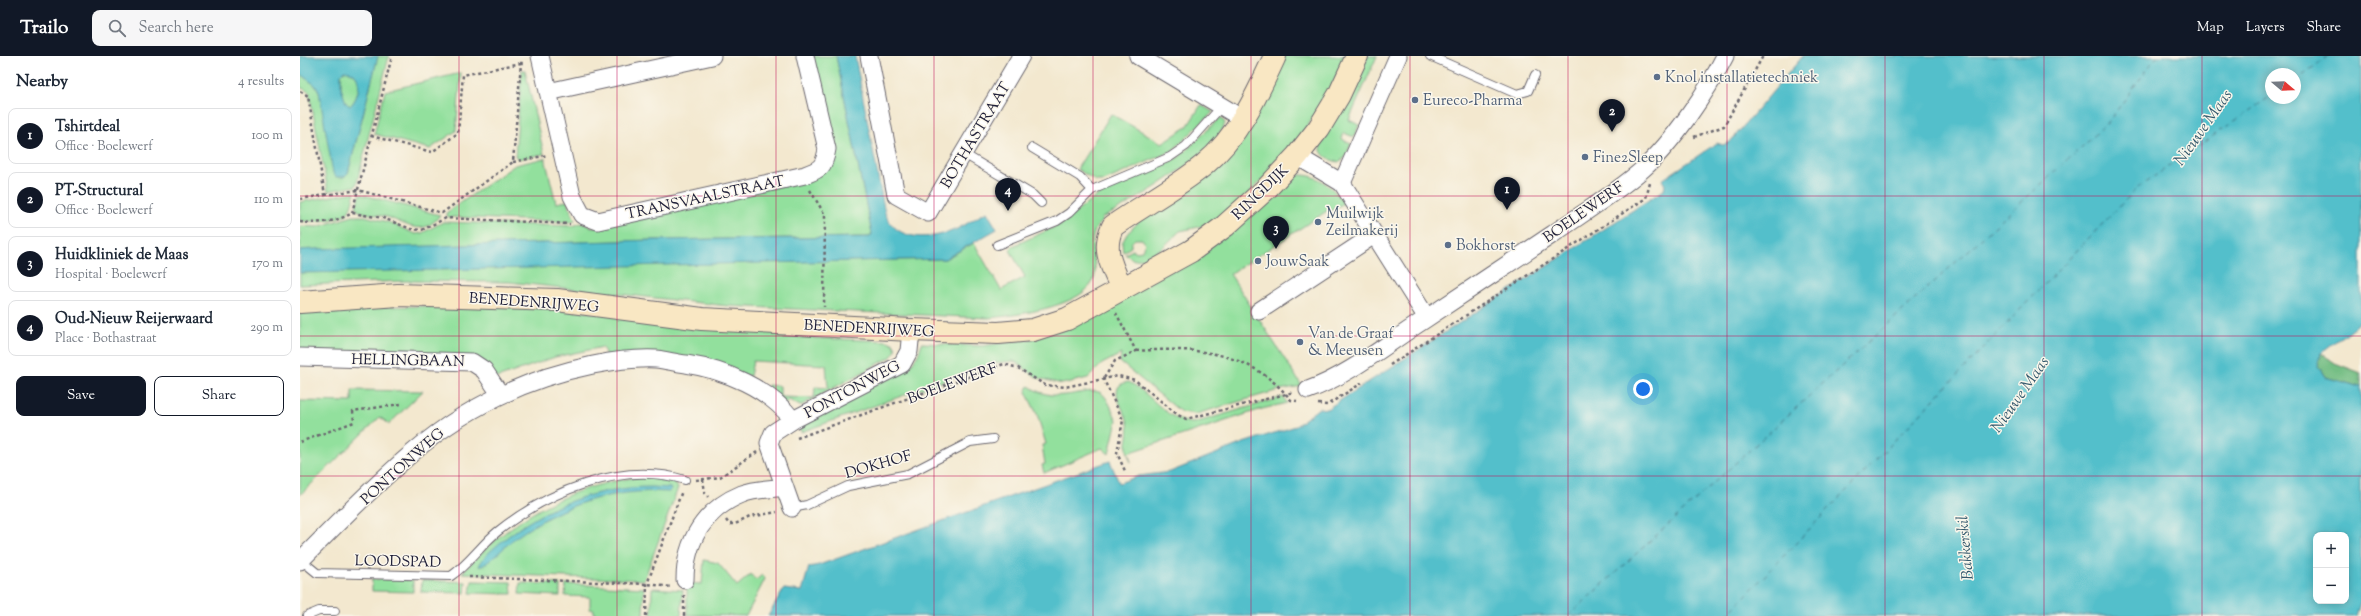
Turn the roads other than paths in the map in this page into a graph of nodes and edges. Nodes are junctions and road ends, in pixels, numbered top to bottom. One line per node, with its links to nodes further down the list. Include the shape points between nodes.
1 (712, 56): 13 (street)
2 (805, 56): 13 (street, TRANSVAALSTRAAT, via 826,149 825,162 817,170 598,220 582,216 572,196)
3 (869, 56): 17 (street, BOTHASTRAAT, via 896,195 928,213)
4 (1021, 56): 17 (street, BOTHASTRAAT)
5 (1138, 56): 14 (street)
6 (1275, 56): 15 (street)
7 (1356, 56): 18 (street, RINGDIJK, via 1339,95 1319,128)
8 (1398, 56): 19 (street)
9 (1430, 56): 12 (lane, via 1517,94 1528,92)
10 (1725, 56): 27 (street, BOELEWERF, via 1680,126 1644,168 1608,197)
11 (541, 59): 13 (street)
12 (1535, 76)
13 (548, 92)
14 (1222, 106): 15 (street); 20 (lane, via 1186,146 1170,157)
15 (1243, 119): 24 (street, via 1223,146 1205,164 1180,184 1113,226 1108,236 1107,254)
16 (1032, 148): 20 (lane, via 1080,177)
17 (964, 154): 21 (lane, via 1033,195)
18 (1297, 156): 19 (street); 24 (street, RINGDIJK, via 1267,188 1225,226 1191,251)
19 (1342, 183): 22 (street)
20 (1092, 190): 23 (lane, via 1057,221)
21 (1040, 203)
22 (1374, 235): 26 (street); 27 (street)
23 (997, 245)
24 (1122, 289): 28 (street, BENEDENRIJWEG, via 1068,319 1033,330 998,333)
25 (300, 302): 28 (street, BENEDENRIJWEG, via 398,295 556,300 702,319)
26 (1259, 311)
27 (1427, 318): 30 (street, BOELEWERF, via 1347,370)
28 (911, 330): 32 (street, PONTONWEG, via 909,351 902,364)
29 (300, 358): 31 (street, HELLINGBAAN, via 472,362 484,370)
30 (1308, 390)
31 (500, 394): 32 (street, PONTONWEG, via 559,372 617,360 655,359 703,367 733,377 782,406); 37 (street, PONTONWEG, via 449,425 411,454)
32 (793, 420): 35 (street, via 773,433 770,446)
33 (993, 439): 36 (lane, DOKHOF, via 970,442 908,474 848,486 807,505)
34 (685, 480): 37 (lane, LOODSPAD, via 658,474 644,474 601,480 573,488 515,518 496,532 451,576 317,573)
35 (785, 488): 36 (street); 38 (street, via 743,494 717,508 700,524 685,564)
36 (792, 508)
37 (301, 560)
38 (685, 584)
39 (335, 611): 40 (lane, via 320,611)
40 (307, 616)

